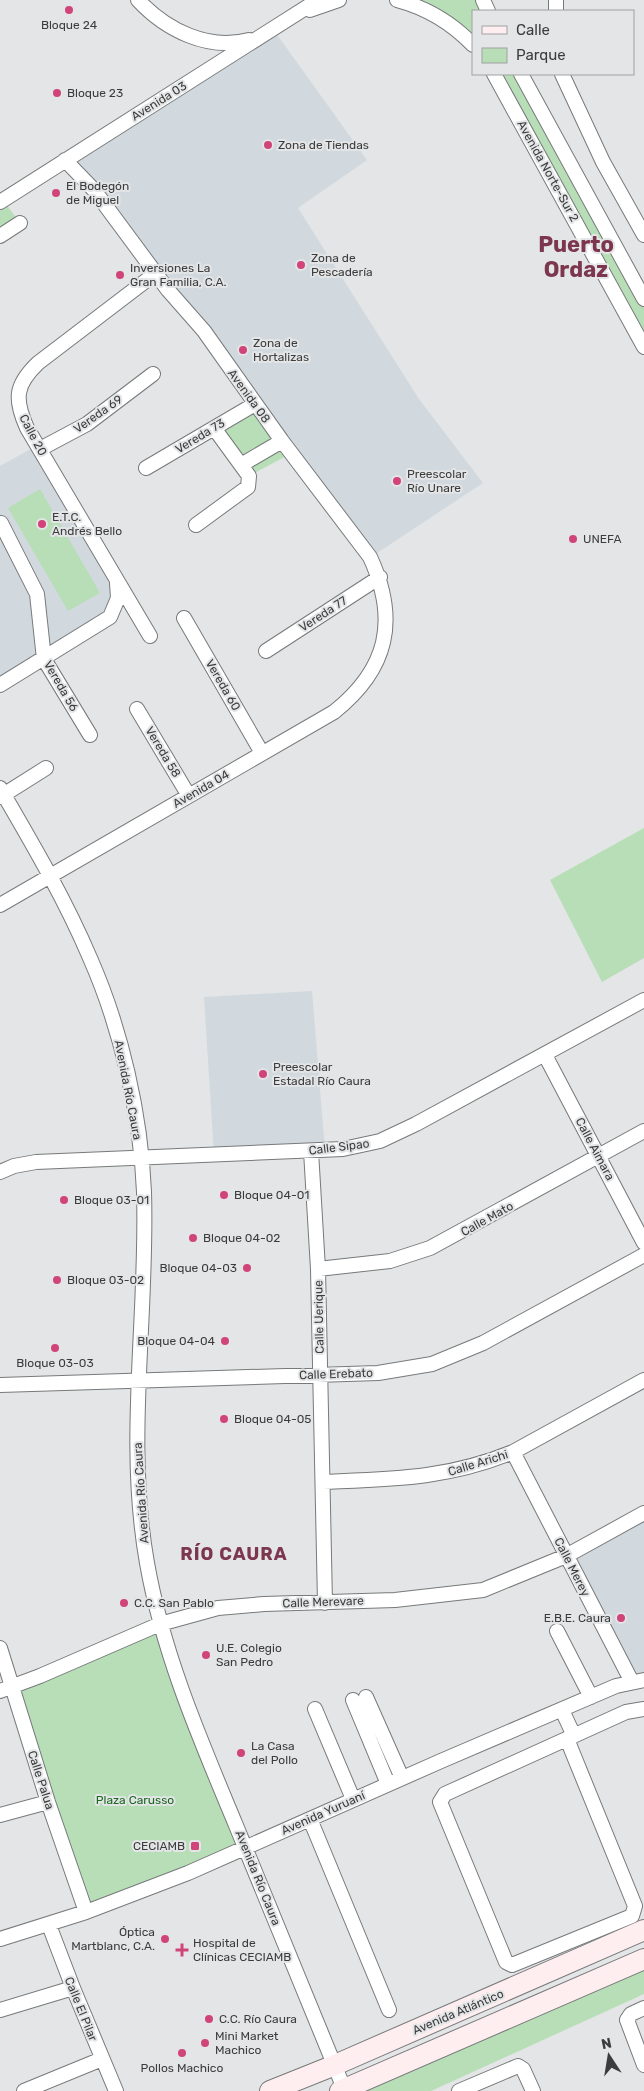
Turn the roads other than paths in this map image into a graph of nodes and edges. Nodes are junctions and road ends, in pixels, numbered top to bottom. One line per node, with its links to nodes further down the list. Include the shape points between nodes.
1 (138, 0): 6 (street, via 162,20 200,40 221,44)
2 (318, 0): 5 (street, Avenida 03)
3 (339, 0): 5 (street)
4 (397, 0): 7 (street, via 445,20)
5 (298, 14): 6 (street, Avenida 03)
6 (260, 37): 11 (street, Avenida 03)
7 (472, 44)
8 (495, 75): 18 (street, Avenida Norte-Sur 2)
9 (522, 75): 17 (street, Avenida Norte-Sur 2)
10 (562, 75): 14 (street, via 603,162)
11 (66, 160): 12 (street, Avenida 03); 16 (street, Avenida 08, via 94,190)
12 (0, 202)
13 (20, 224): 15 (street)
14 (644, 235)
15 (0, 236)
16 (156, 273): 20 (street, Avenida 08, via 204,331); 23 (street, Calle 20, via 27,374 20,386 19,409)
17 (644, 299)
18 (644, 347)
19 (153, 374): 23 (street, Vereda 69, via 87,424)
20 (254, 404): 21 (street, Vereda 73); 22 (street, Avenida 08)
21 (214, 428): 24 (street, Vereda 73); 25 (street)
22 (282, 441): 25 (street); 28 (street, Avenida 08, via 361,544)
23 (40, 449): 29 (street, Calle 20)
24 (146, 468)
25 (245, 471): 27 (street, via 248,487)
26 (1, 523): 34 (street, Vereda 56, via 37,594)
27 (196, 525)
28 (380, 578): 32 (street, Avenida 08, via 388,615); 33 (street, Vereda 77)
29 (117, 582): 31 (street, Calle 20); 34 (street, via 118,598 110,617)
30 (184, 618): 38 (street, Vereda 60)
31 (150, 636)
32 (382, 650): 38 (street, Avenida 04, via 375,667 352,698 334,712)
33 (266, 651)
34 (44, 659): 35 (street); 37 (street, Vereda 56)
35 (0, 685)
36 (137, 708): 41 (street, Vereda 58)
37 (90, 735)
38 (262, 753): 41 (street, Avenida 04)
39 (46, 768): 40 (street)
40 (1, 793): 42 (street, Avenida Río Caura)
41 (189, 796): 42 (street, Avenida 04)
42 (51, 877): 43 (street, Avenida 04); 49 (street, Avenida Río Caura, via 106,998 124,1066)
43 (0, 905)
44 (644, 1000): 45 (street, Calle Sipao)
45 (545, 1056): 47 (street, Calle Sipao, via 380,1141 343,1149); 48 (street, Calle Aimara)
46 (644, 1131): 48 (street, Calle Mato)
47 (311, 1151): 49 (street, Calle Sipao); 55 (street, Calle Uerique)
48 (598, 1156): 53 (street, Calle Aimara); 55 (street, Calle Mato, via 430,1248 390,1261)
49 (141, 1157): 51 (street, Calle Sipao, via 59,1160); 58 (street, Avenida Río Caura, via 145,1236)
50 (0, 1160): 51 (street)
51 (14, 1166): 52 (street, Calle Sipao)
52 (0, 1172)
53 (644, 1243)
54 (644, 1255): 56 (street, Calle Erebato, via 483,1343 440,1361 408,1370)
55 (318, 1268): 56 (street, Calle Uerique)
56 (320, 1375): 58 (street, Calle Erebato); 61 (street, Calle Uerique)
57 (644, 1380): 60 (street, Calle Arichi)
58 (138, 1381): 59 (street, Calle Erebato); 65 (street, Avenida Río Caura, via 140,1516)
59 (0, 1385)
60 (513, 1452): 61 (street, Calle Arichi, via 438,1475); 63 (street, Calle Merey)
61 (323, 1482): 64 (street, Calle Uerique)
62 (644, 1513): 63 (street, Calle Merevare)
63 (566, 1556): 64 (street, Calle Merevare, via 483,1590 396,1600); 68 (street, Calle Merey)
64 (325, 1602): 65 (street, Calle Merevare, via 240,1605)
65 (160, 1624): 69 (street, Calle Merevare); 81 (street, Avenida Río Caura, via 192,1717)
66 (557, 1631): 70 (street)
67 (0, 1648): 69 (street, Calle Palua)
68 (638, 1681): 70 (street, Avenida Yuruaní)
69 (6, 1689): 78 (street, Calle Palua)
70 (591, 1697): 73 (street, Avenida Yuruaní)
71 (316, 1709): 77 (street)
72 (644, 1709): 74 (street, via 626,1712)
73 (562, 1710): 74 (street); 75 (street, Avenida Yuruaní)
74 (570, 1738): 74 (street, via 635,1911 632,1916 512,1964 506,1962 441,1798)
75 (402, 1778): 76 (street, Avenida Yuruaní); 76 (street, via 360,1698)
76 (388, 1784): 77 (street, Avenida Yuruaní)
77 (353, 1799): 80 (street, Avenida Yuruaní)
78 (48, 1802): 79 (street); 82 (street, Calle Palua)
79 (0, 1816)
80 (310, 1818): 81 (street, Avenida Yuruaní); 90 (street)
81 (245, 1847): 82 (street, Avenida Yuruaní); 92 (street, Avenida Río Caura)
82 (86, 1912): 83 (street, Avenida Yuruaní)
83 (49, 1925): 85 (street, Avenida Yuruaní); 87 (street, Calle El Pilar)
84 (644, 1930): 92 (main road, Avenida Atlántico)
85 (0, 1939)
86 (644, 1959): 94 (main road, Avenida Atlántico)
87 (73, 1988): 89 (street); 91 (street, Calle El Pilar)
88 (644, 2008): 93 (street, via 631,2014 627,2020)
89 (0, 2010)
90 (389, 2010)
91 (102, 2059): 95 (street); 96 (street, Calle El Pilar)
92 (335, 2065): 94 (street, Avenida Río Caura); 97 (main road, Avenida Atlántico)
93 (644, 2065)
94 (343, 2090)
95 (24, 2091)
96 (116, 2091)
97 (270, 2091)
98 (459, 2091): 99 (street, via 518,2066 523,2069)
99 (533, 2091)

